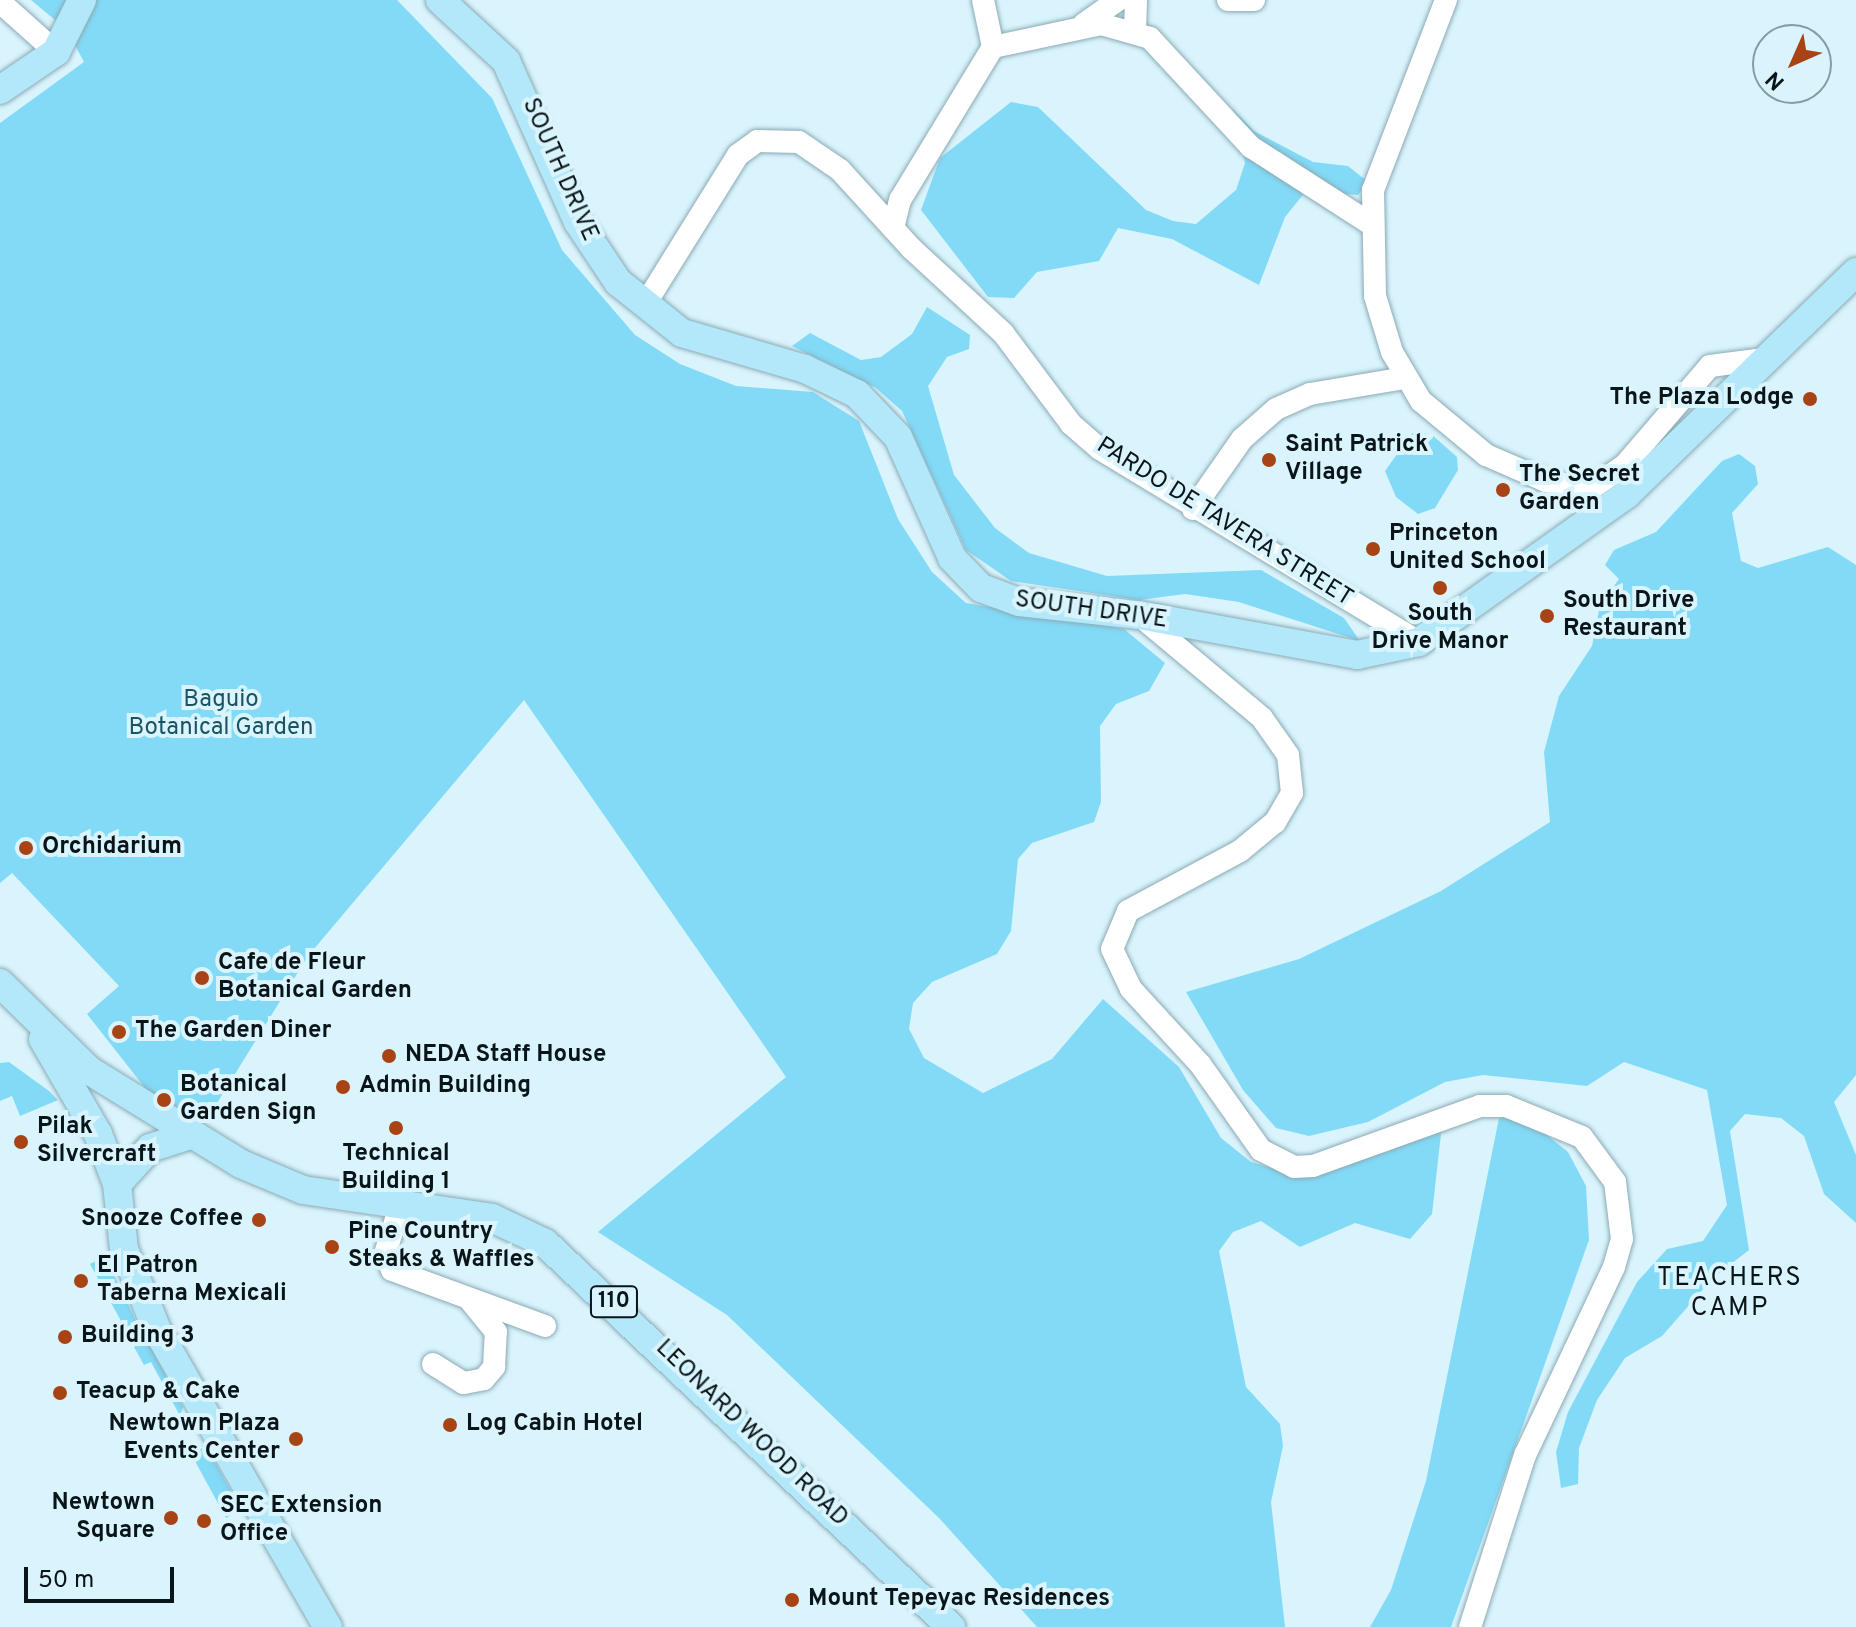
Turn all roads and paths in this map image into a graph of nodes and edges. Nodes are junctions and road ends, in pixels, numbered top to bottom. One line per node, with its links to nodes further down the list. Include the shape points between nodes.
1 (82, 0): 13 (main road)
2 (440, 0): 18 (main road, SOUTH DRIVE, via 506,61 578,222)
3 (983, 0): 12 (street)
4 (1118, 0): 10 (street)
5 (1136, 0): 11 (street)
6 (1228, 0): 7 (street)
7 (1254, 0)
8 (1446, 0): 16 (street, via 1379,160)
9 (0, 2): 13 (street)
10 (1084, 24): 11 (street); 12 (street)
11 (1135, 30): 16 (street, via 1164,51 1251,147)
12 (993, 47): 15 (street)
13 (56, 52): 14 (main road)
14 (0, 90)
15 (887, 220): 18 (street, PARDO DE TAVERA STREET, via 820,152 779,138 757,141 721,174); 21 (street, PARDO DE TAVERA STREET, via 1003,333 1071,424)
16 (1371, 224): 20 (street, via 1375,296)
17 (1856, 272): 19 (main road, SOUTH DRIVE)
18 (644, 306): 22 (main road, SOUTH DRIVE, via 712,347 805,369 857,394 898,437 952,558 981,588 1019,602)
19 (1763, 359): 20 (street, via 1710,366 1625,465 1592,488 1546,481 1486,455 1442,422); 23 (main road, SOUTH DRIVE, via 1627,494)
20 (1405, 378): 21 (street, via 1310,394 1276,409 1235,448)
21 (1193, 509): 23 (street, PARDO DE TAVERA STREET)
22 (1139, 615): 23 (main road, SOUTH DRIVE, via 1357,655); 34 (street, via 1262,718 1288,755 1292,793 1275,822 1240,851 1128,911 1112,949 1131,989 1200,1064 1261,1150 1294,1167 1313,1166 1480,1106 1506,1106 1582,1137 1615,1182 1622,1239 1614,1267 1525,1455)
23 (1419, 642)
24 (0, 983): 25 (main road, LEONARD WOOD ROAD / 110)
25 (35, 1017): 26 (main road, LEONARD WOOD ROAD / 110, via 90,1071); 27 (main road)
26 (188, 1136): 27 (main road, via 150,1148); 28 (main road, LEONARD WOOD ROAD / 110, via 303,1190)
27 (117, 1184): 32 (main road, via 124,1249 157,1330)
28 (400, 1206): 29 (street, via 386,1263 401,1277); 33 (main road, LEONARD WOOD ROAD / 110, via 492,1218 578,1267)
29 (469, 1299): 30 (street); 31 (street, via 496,1332 494,1367 484,1379 464,1383)
30 (545, 1326)
31 (433, 1364)
32 (328, 1627)
33 (951, 1627)
34 (1470, 1627)

